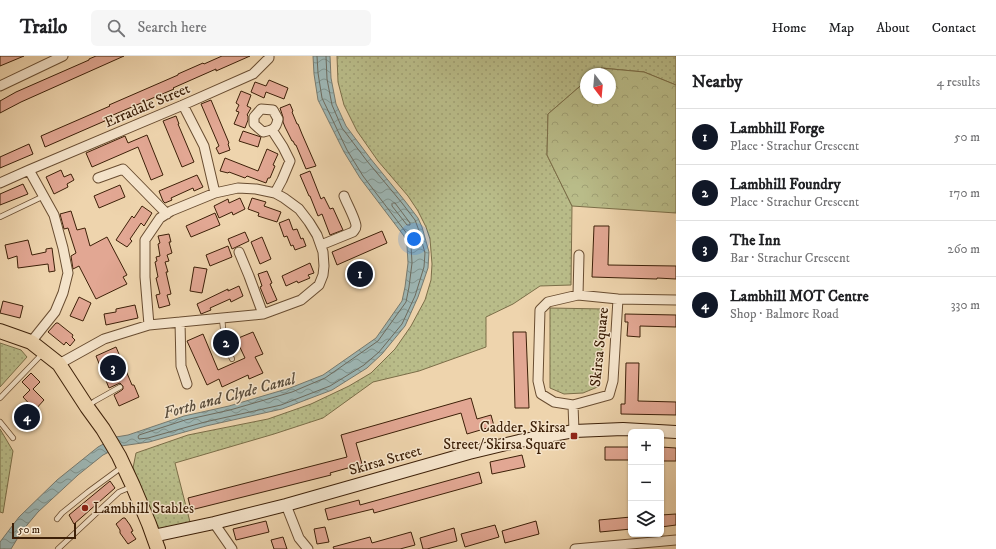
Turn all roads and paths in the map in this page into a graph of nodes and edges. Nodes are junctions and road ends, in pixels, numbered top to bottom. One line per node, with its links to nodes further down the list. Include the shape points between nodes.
1 (63, 56): 3 (street)
2 (269, 56): 4 (street, Erradale Street, via 253,74)
3 (0, 86)
4 (183, 105): 6 (street, Erradale Street); 9 (street, via 204,146)
5 (272, 130): 10 (street, via 290,161)
6 (29, 170): 8 (street, Erradale Street); 11 (street)
7 (98, 178): 13 (street, via 123,169)
8 (0, 183)
9 (215, 193): 10 (street, via 238,188); 13 (street)
10 (275, 193): 15 (street, via 298,209 309,222)
11 (44, 196): 14 (lane); 26 (street, via 54,215 68,273 55,312)
12 (344, 196): 15 (street, via 356,228 353,232)
13 (166, 214): 24 (street, via 160,218 145,240 144,277)
14 (0, 217)
15 (321, 245): 21 (street, via 324,266 318,285 301,300)
16 (239, 252): 21 (street)
17 (579, 255): 18 (street)
18 (578, 296): 19 (street, Skirsa Square); 33 (street, Skirsa Square, via 548,302 540,310 538,381 541,394 554,402)
19 (618, 299): 20 (street); 33 (street, Skirsa Square, via 613,381 609,395)
20 (676, 300)
21 (262, 314): 22 (street)
22 (222, 317): 23 (street); 28 (lane, via 224,339)
23 (180, 322): 24 (street); 30 (street, via 181,366)
24 (149, 325): 29 (street, via 104,339)
25 (0, 331): 26 (main road)
26 (31, 342): 27 (main road)
27 (44, 352): 29 (main road); 32 (lane)
28 (232, 358)
29 (59, 364): 34 (main road)
30 (188, 384)
31 (120, 387): 34 (lane)
32 (0, 398)
33 (573, 405): 36 (street)
34 (87, 407): 39 (main road)
35 (0, 422): 38 (lane)
36 (574, 431): 37 (street, Skirsa Street, via 623,429); 41 (street, Skirsa Street, via 469,452)
37 (676, 432)
38 (13, 438)
39 (121, 461): 40 (main road); 42 (lane)
40 (133, 486): 45 (main road); 46 (lane, via 120,492)
41 (286, 505): 43 (street, Skirsa Street); 48 (street, via 299,538)
42 (57, 519)
43 (214, 523): 45 (street, Skirsa Street); 47 (street)
44 (676, 540): 49 (street)
45 (156, 543)
46 (58, 549)
47 (232, 549)
48 (308, 549)
49 (575, 549)

